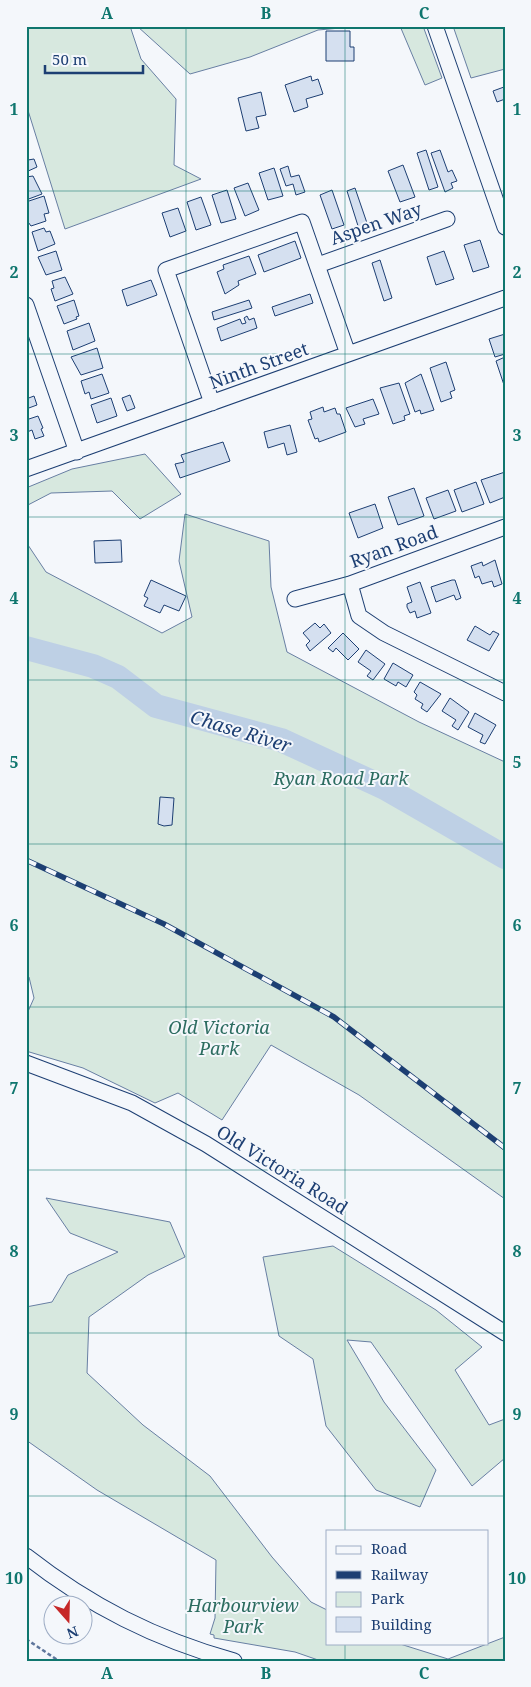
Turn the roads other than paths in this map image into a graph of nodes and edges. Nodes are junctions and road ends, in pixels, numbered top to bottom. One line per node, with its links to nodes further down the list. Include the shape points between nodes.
1 (435, 26): 3 (street)
2 (447, 219): 4 (street, Aspen Way)
3 (505, 227)
4 (318, 265): 7 (street); 8 (street, via 302,222 166,270)
5 (505, 298): 7 (street, Ninth Street)
6 (28, 314): 9 (street)
7 (348, 354): 8 (street, Ninth Street)
8 (212, 403): 9 (street, Ninth Street)
9 (77, 452): 10 (street, Ninth Street)
10 (26, 469)
11 (505, 527): 12 (street, Ryan Road)
12 (350, 584): 13 (street, Ryan Road); 14 (street, via 359,616 384,633)
13 (295, 599)
14 (505, 693)
15 (26, 1063): 16 (street, Old Victoria Road, via 140,1107 206,1144)
16 (505, 1333)
17 (26, 1556): 18 (street, via 106,1611 150,1632)
18 (234, 1661)

